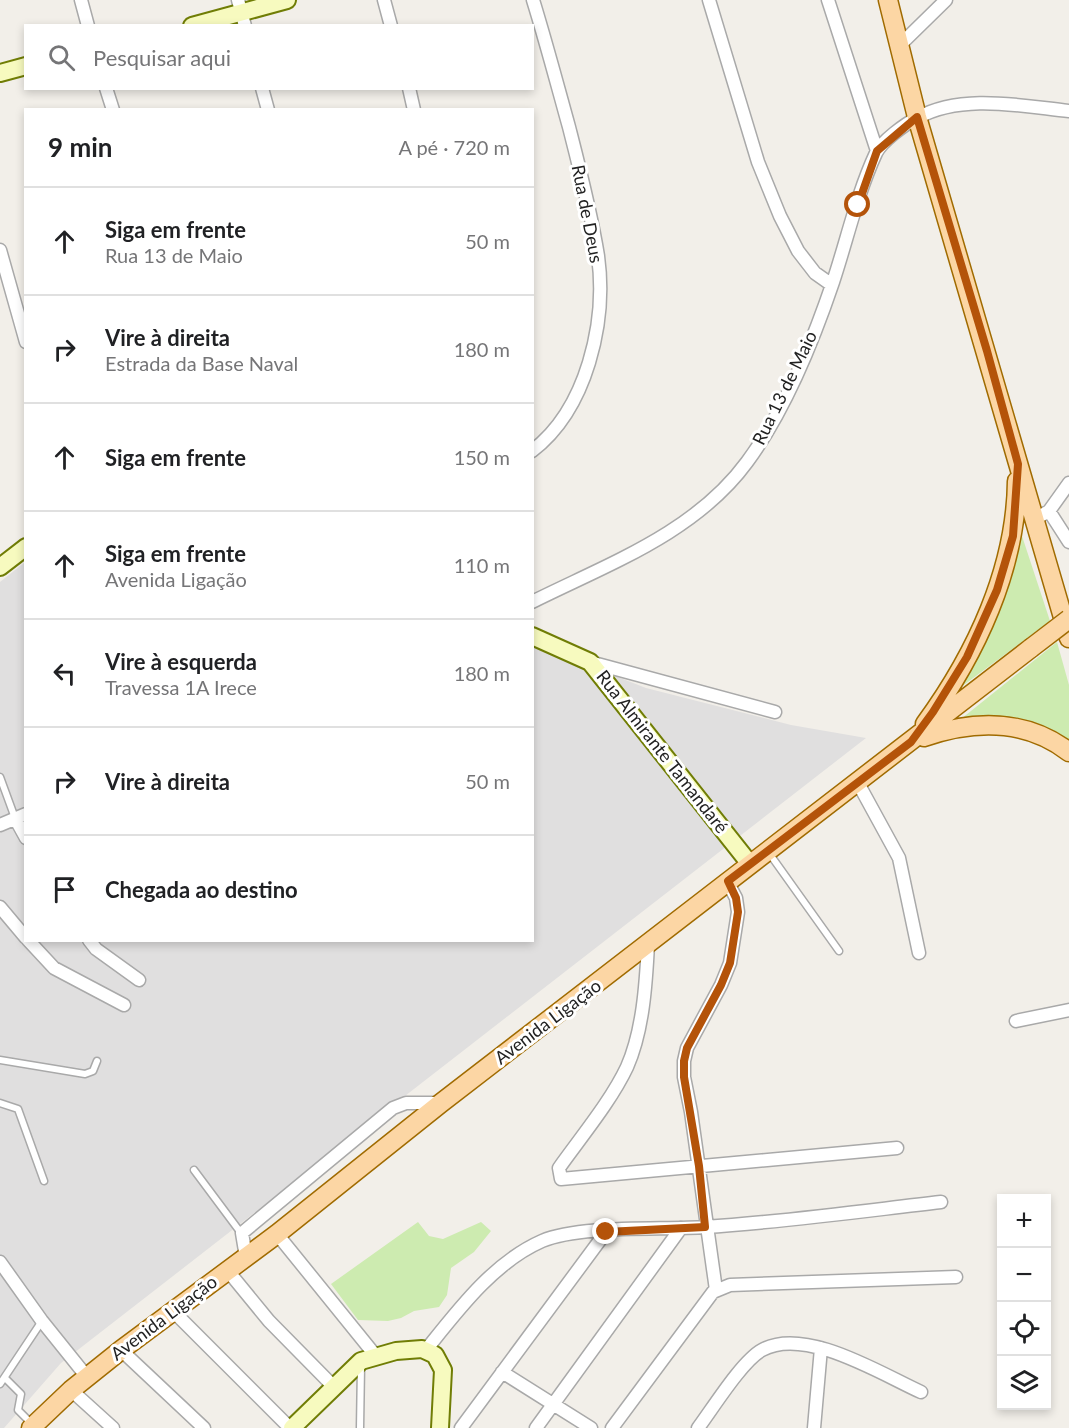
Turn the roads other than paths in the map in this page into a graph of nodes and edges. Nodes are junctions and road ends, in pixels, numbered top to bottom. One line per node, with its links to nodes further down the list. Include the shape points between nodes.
1 (81, 0): 10 (street)
2 (287, 0): 9 (main road)
3 (384, 0): 12 (street)
4 (533, 0): 28 (street, Rua de Deus, via 584,185 598,258 595,336 582,383 569,411)
5 (709, 0): 26 (street, via 758,162 780,216 798,251 815,273)
6 (828, 0): 24 (street)
7 (888, 0): 13 (main road)
8 (946, 0): 13 (street)
9 (242, 13): 11 (main road)
10 (87, 24)
11 (200, 24)
12 (390, 24)
13 (899, 46): 23 (main road)
14 (24, 67): 15 (main road)
15 (0, 73)
16 (107, 90): 19 (street)
17 (263, 90): 20 (street)
18 (409, 90): 21 (street)
19 (112, 108)
20 (267, 108)
21 (414, 108)
22 (1069, 111): 23 (street, via 974,104)
23 (917, 117): 24 (street); 29 (main road)
24 (877, 151): 26 (street, Rua 13 de Maio)
25 (0, 250): 27 (street)
26 (832, 285): 37 (street, Rua 13 de Maio, via 776,416 722,493 693,518)
27 (24, 335)
28 (534, 449)
29 (1018, 464): 32 (main road); 33 (main road)
30 (1069, 483): 31 (street)
31 (1049, 511): 32 (street); 34 (street)
32 (1035, 526): 33 (main road); 40 (main road)
33 (1013, 536): 43 (main road, via 997,590 967,657)
34 (1069, 542)
35 (24, 549): 36 (main road)
36 (0, 567)
37 (534, 601)
38 (1069, 619): 43 (main road, Avenida Ligação, bridge)
39 (534, 637): 41 (main road, Rua Almirante Tamandaré)
40 (1069, 638)
41 (590, 662): 42 (street); 51 (main road, Rua Almirante Tamandaré)
42 (775, 712)
43 (911, 742): 44 (main road, via 947,730 991,724 1035,733); 46 (main road, Avenida Ligação)
44 (1069, 752)
45 (0, 777): 47 (lane)
46 (858, 783): 50 (main road, Avenida Ligação); 59 (street, via 899,858)
47 (20, 816): 48 (street); 49 (street)
48 (0, 825)
49 (24, 831)
50 (768, 852): 51 (main road, Avenida Ligação); 58 (lane)
51 (750, 864): 52 (main road, Avenida Ligação)
52 (728, 881): 57 (main road, Avenida Ligação); 69 (street, via 738,912 730,963 684,1061)
53 (0, 906): 54 (street)
54 (24, 935)
55 (30, 942): 61 (street, via 54,968)
56 (91, 942): 60 (street)
57 (648, 944): 67 (main road, Avenida Ligação); 69 (street, via 644,997 631,1056 618,1082 559,1168 559,1177 566,1180)
58 (839, 951)
59 (919, 953)
60 (139, 980)
61 (124, 1005)
62 (1069, 1010): 63 (street)
63 (1016, 1021)
64 (0, 1060): 65 (lane, via 85,1074 93,1071)
65 (97, 1061)
66 (0, 1103): 71 (lane, via 18,1109)
67 (441, 1103): 76 (street, via 406,1103 393,1108); 77 (main road, Avenida Ligação)
68 (897, 1148): 69 (street)
69 (699, 1166): 73 (street)
70 (194, 1170): 76 (lane)
71 (45, 1181)
72 (941, 1202): 73 (street)
73 (705, 1227): 74 (street); 82 (street)
74 (681, 1228): 75 (street); 95 (street)
75 (606, 1232): 87 (street, via 567,1233 522,1251 483,1285); 89 (street)
76 (242, 1233): 78 (street)
77 (277, 1234): 78 (main road, Avenida Ligação); 88 (street)
78 (246, 1257): 80 (main road, Avenida Ligação)
79 (0, 1262): 84 (street)
80 (228, 1270): 83 (main road, Avenida Ligação); 92 (street, via 269,1321)
81 (956, 1277): 82 (street, via 730,1285)
82 (716, 1290): 105 (street)
83 (172, 1311): 86 (main road, Avenida Ligação); 99 (street)
84 (42, 1321): 90 (street); 91 (lane)
85 (821, 1348): 94 (street); 106 (street, via 784,1344 761,1351); 107 (street)
86 (120, 1350): 90 (main road, Avenida Ligação); 98 (street)
87 (426, 1350): 88 (main road); 101 (main road, via 435,1355 443,1370)
88 (368, 1358): 92 (main road); 100 (lane)
89 (502, 1372): 95 (street); 102 (street)
90 (87, 1377): 93 (main road, Avenida Ligação)
91 (3, 1381): 96 (lane, via 21,1394 18,1410)
92 (333, 1386): 99 (main road)
93 (71, 1390): 96 (main road, Avenida Ligação); 97 (street)
94 (921, 1392)
95 (553, 1402): 103 (street); 104 (street)
96 (32, 1427)
97 (114, 1428)
98 (204, 1428)
99 (291, 1428)
100 (360, 1428)
101 (440, 1428)
102 (461, 1428)
103 (536, 1428)
104 (591, 1428)
105 (612, 1428)
106 (698, 1428)
107 (814, 1428)

